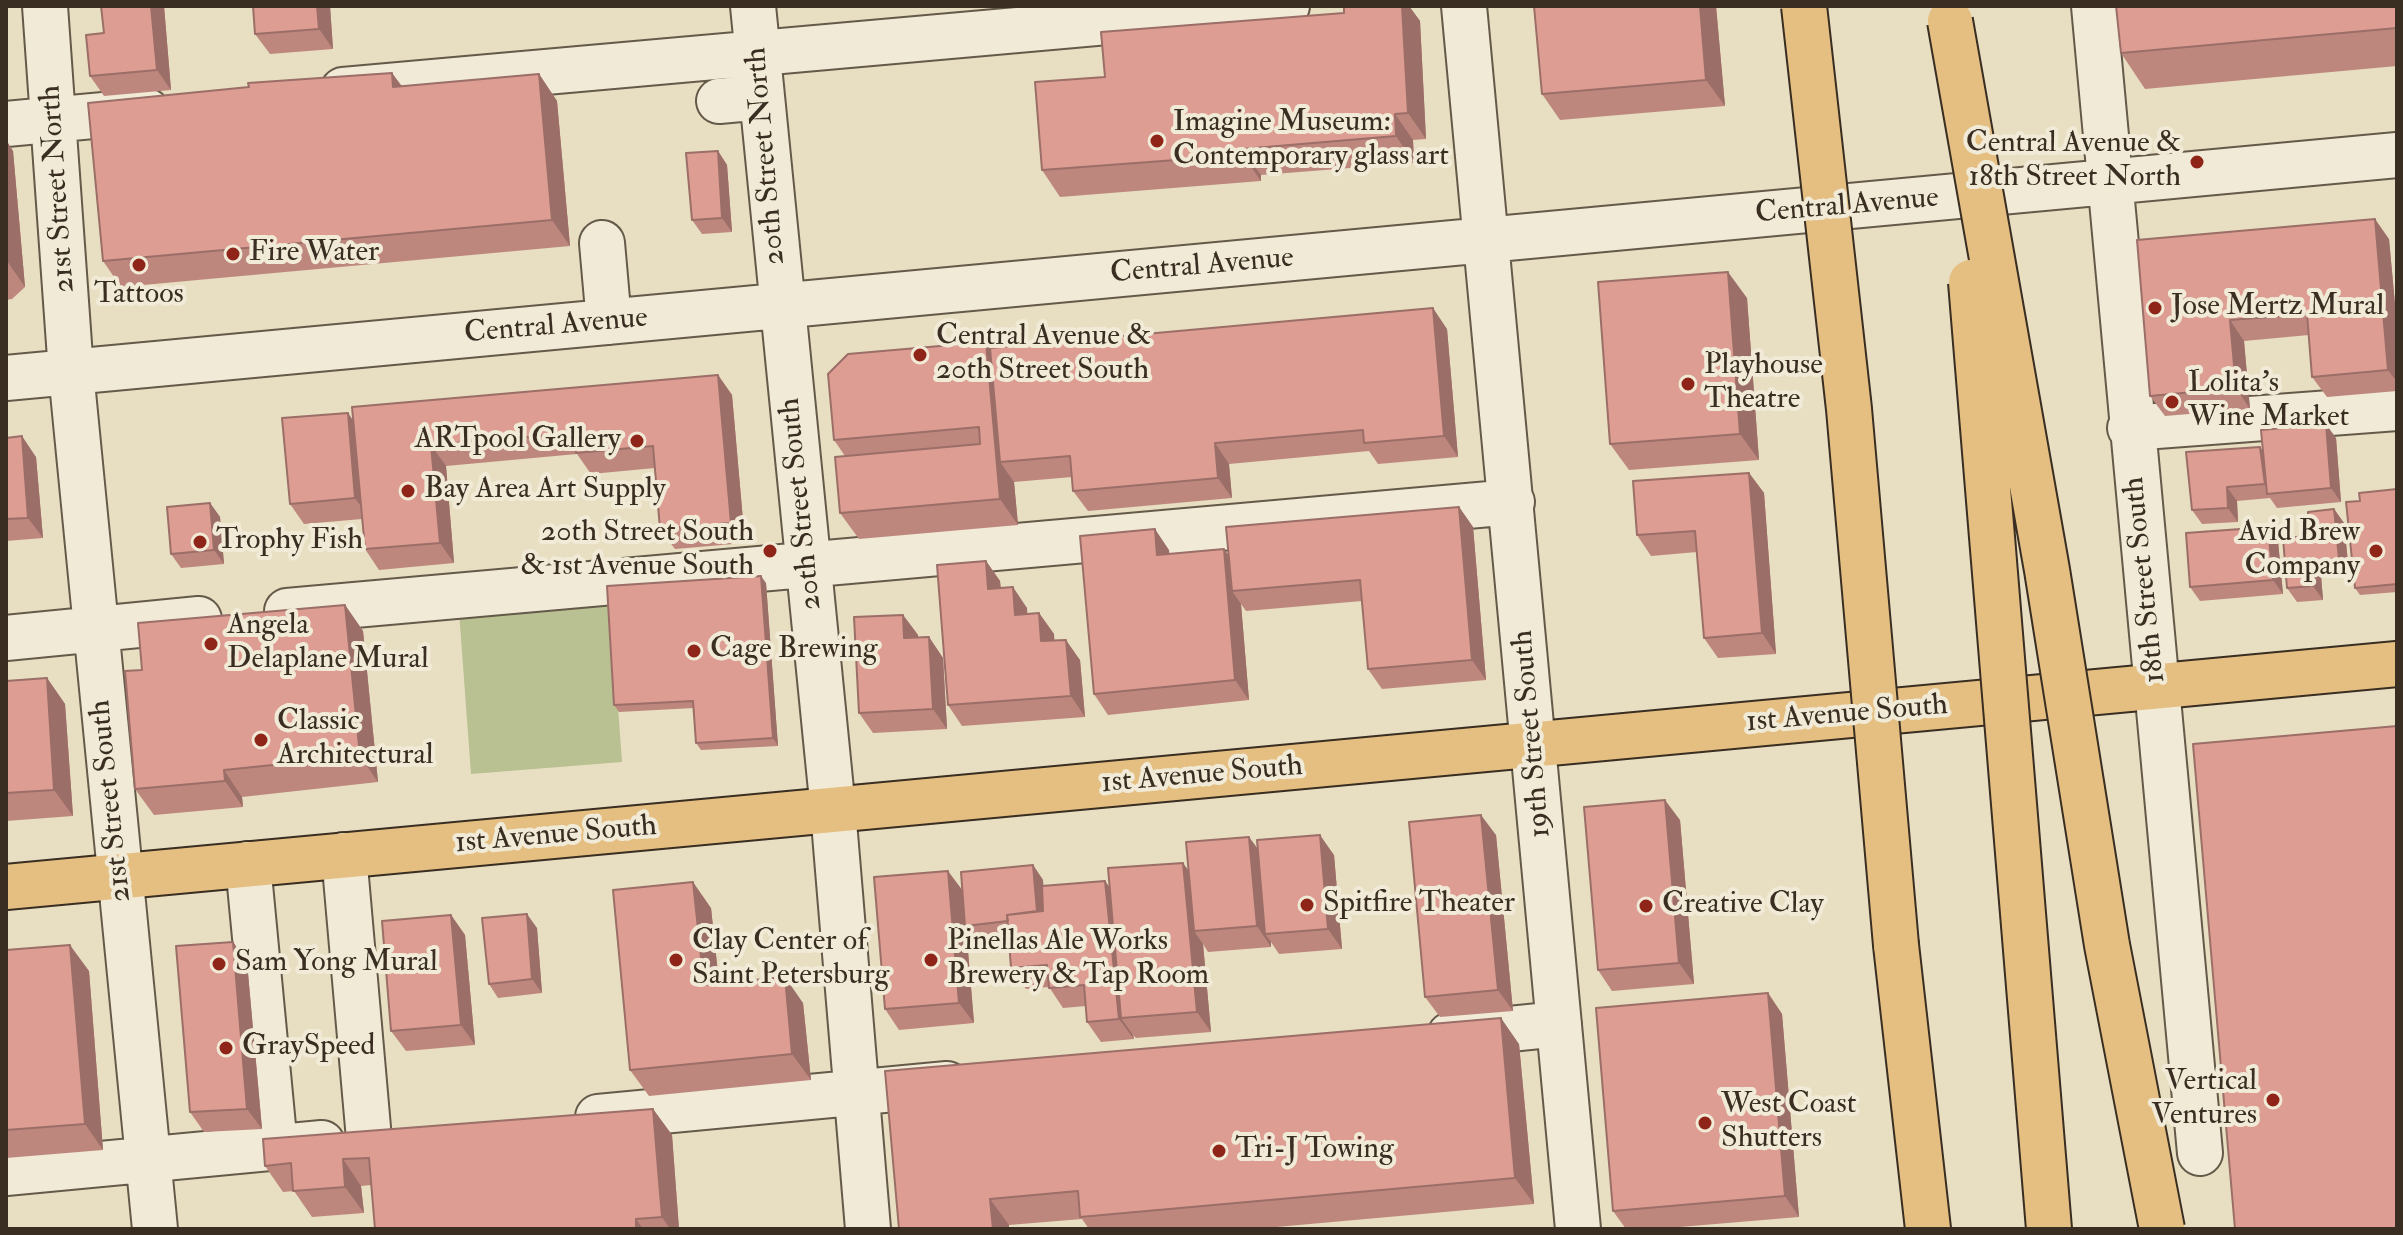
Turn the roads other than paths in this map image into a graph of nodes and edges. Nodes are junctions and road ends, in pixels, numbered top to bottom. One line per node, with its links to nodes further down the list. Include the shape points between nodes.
1 (45, 6): 13 (street, 21st Street North)
2 (753, 6): 9 (street, 20th Street North)
3 (1287, 6): 8 (street)
4 (1464, 6): 17 (street, 19th Street South)
5 (1804, 6): 37 (main road, bridge, via 1849,409)
6 (2094, 6): 16 (street, 18th Street South)
7 (1949, 13): 54 (main road, bridge); 55 (main road, bridge, via 2107,945)
8 (1106, 15): 9 (street)
9 (760, 76): 10 (street, via 446,79); 11 (street); 19 (street, 20th Street North)
10 (299, 95)
11 (719, 101)
12 (192, 105): 13 (street)
13 (55, 119): 14 (street); 21 (street, 21st Street North)
14 (6, 124)
15 (2397, 155): 16 (street, Central Avenue)
16 (2110, 182): 17 (street, Central Avenue); 24 (street, 18th Street South)
17 (1488, 240): 19 (street, Central Avenue); 25 (street, 19th Street South)
18 (602, 243): 20 (street)
19 (782, 306): 20 (street, Central Avenue); 26 (street, 20th Street South)
20 (609, 322): 21 (street, Central Avenue)
21 (71, 372): 22 (street, Central Avenue); 27 (street, 21st Street South)
22 (6, 378)
23 (2397, 408): 24 (street)
24 (2130, 428): 30 (street, 18th Street South)
25 (1512, 502): 26 (street); 31 (street, 19th Street South)
26 (808, 562): 27 (street); 32 (street, 20th Street South)
27 (96, 629): 28 (street); 35 (street, 21st Street South)
28 (6, 638)
29 (2397, 664): 30 (main road, 1st Avenue South)
30 (2157, 687): 31 (main road, 1st Avenue South); 46 (street, 18th Street South)
31 (1534, 745): 32 (main road, 1st Avenue South); 38 (street, 19th Street South)
32 (833, 810): 33 (main road, 1st Avenue South); 41 (street, 20th Street South)
33 (344, 855): 34 (main road, 1st Avenue South); 44 (street)
34 (248, 864): 35 (main road, 1st Avenue South); 45 (street)
35 (119, 876): 36 (main road, 1st Avenue South); 47 (street, 21st Street South)
36 (6, 887)
37 (1896, 945): 52 (main road); 53 (main road)
38 (1559, 1024): 39 (street); 51 (street, 19th Street South)
39 (1402, 1039)
40 (980, 1081): 41 (street)
41 (857, 1093): 42 (street); 50 (street, 20th Street South)
42 (554, 1121)
43 (415, 1134): 44 (street)
44 (369, 1139): 45 (street)
45 (275, 1147): 47 (street)
46 (2200, 1153)
47 (148, 1159): 48 (street); 49 (street, 21st Street South)
48 (6, 1173)
49 (155, 1229)
50 (868, 1229)
51 (1578, 1229)
52 (1914, 1229)
53 (1928, 1229)
54 (2049, 1229)
55 (2162, 1229)

